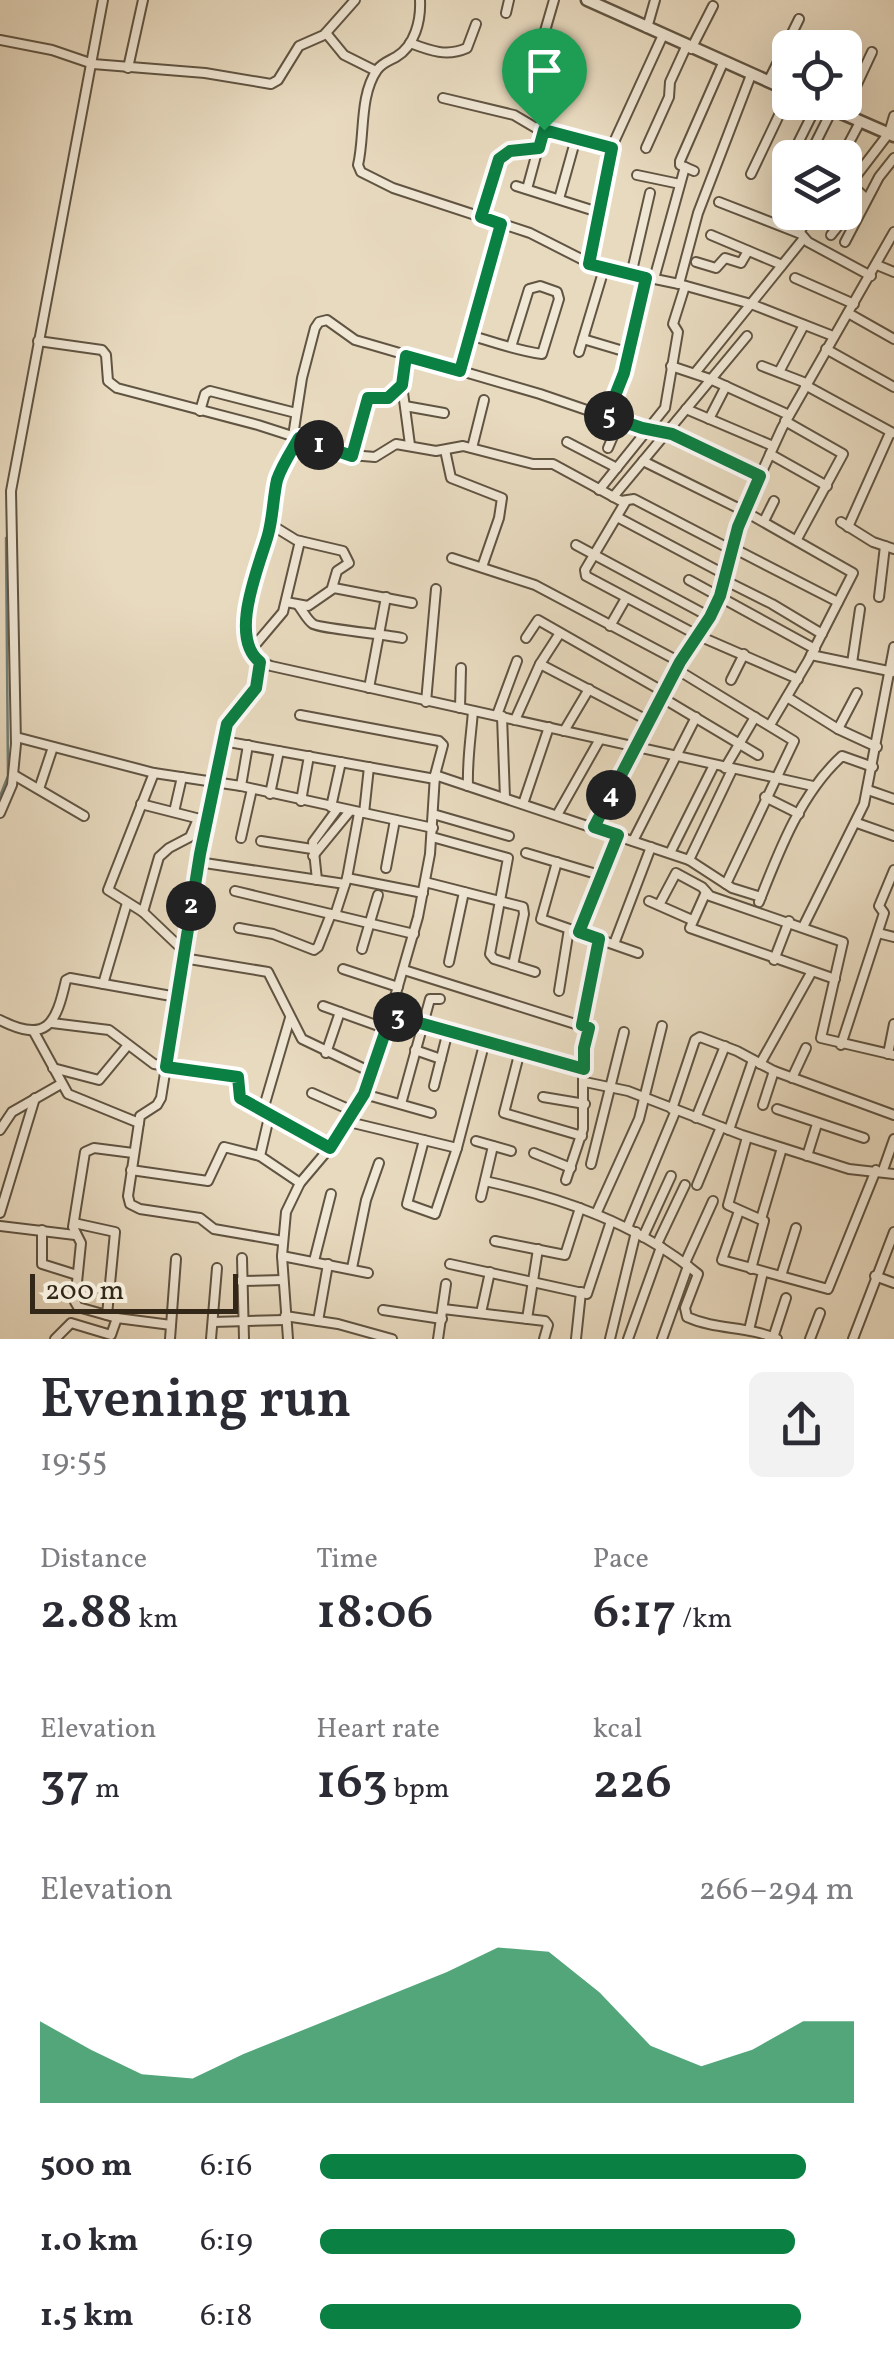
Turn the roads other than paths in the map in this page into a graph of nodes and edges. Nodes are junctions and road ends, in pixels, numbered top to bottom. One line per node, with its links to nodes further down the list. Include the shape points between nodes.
1 (102, 0): 22 (street)
2 (143, 0): 23 (street)
3 (355, 0): 14 (street)
4 (420, 0): 17 (street)
5 (509, 0): 10 (street)
6 (554, 0): 20 (street)
7 (587, 0): 13 (street)
8 (655, 0): 13 (street)
9 (713, 6): 18 (street)
10 (506, 13)
11 (798, 19): 27 (street)
12 (476, 24): 17 (street, via 462,51 438,53)
13 (648, 28): 15 (street)
14 (326, 33): 23 (street, via 298,46 274,84); 25 (street, via 344,55)
15 (663, 35): 18 (street); 39 (street)
16 (0, 40): 22 (street)
17 (410, 43): 25 (street)
18 (689, 48): 21 (street); 40 (street)
19 (872, 52): 24 (street)
20 (536, 62)
21 (723, 63): 26 (street); 44 (street, via 680,161 689,169)
22 (93, 64): 23 (street); 81 (street)
23 (128, 68)
24 (862, 70)
25 (376, 71): 52 (street, via 367,95 360,171)
26 (751, 74): 27 (street); 71 (street, via 703,198)
27 (768, 82): 28 (street)
28 (772, 84)
29 (443, 98): 34 (street, via 520,117)
30 (894, 116): 35 (street)
31 (777, 120): 42 (street)
32 (856, 120): 33 (street)
33 (860, 122): 35 (street); 37 (street)
34 (544, 130): 36 (street); 38 (street)
35 (891, 135): 48 (street, via 850,184)
36 (576, 138): 39 (street); 49 (street)
37 (850, 140)
38 (539, 148): 46 (street); 52 (street, via 499,159)
39 (612, 148): 51 (street)
40 (646, 148)
41 (894, 158): 48 (street)
42 (751, 174)
43 (637, 175): 44 (street)
44 (680, 184): 69 (street)
45 (516, 186): 46 (street)
46 (527, 189): 49 (street)
47 (650, 193): 67 (street)
48 (865, 198): 57 (street); 59 (street)
49 (559, 199): 51 (street)
50 (719, 202): 56 (street)
51 (598, 212): 62 (street)
52 (481, 217): 53 (street)
53 (501, 224): 62 (street); 76 (street)
54 (804, 230): 56 (street)
55 (894, 232): 64 (street)
56 (802, 235): 63 (street); 68 (street)
57 (831, 235)
58 (711, 236): 60 (street)
59 (845, 242)
60 (748, 250): 61 (street, via 741,263 725,258 716,268); 63 (street)
61 (696, 262)
62 (589, 264): 65 (street)
63 (782, 265): 72 (street)
64 (877, 265): 66 (street); 68 (street)
65 (604, 269): 67 (street); 79 (street)
66 (894, 272)
67 (631, 275): 69 (street)
68 (871, 276): 73 (street)
69 (650, 278): 71 (street); 85 (street)
70 (794, 278): 73 (street)
71 (682, 285): 72 (street); 87 (street)
72 (751, 304): 75 (street); 91 (street)
73 (854, 304): 74 (street)
74 (848, 313): 78 (street); 80 (street)
75 (804, 324): 78 (street); 90 (street)
76 (470, 335): 82 (street); 89 (street)
77 (747, 336): 92 (street)
78 (833, 336): 83 (street)
79 (583, 339): 84 (street); 85 (street)
80 (894, 339)
81 (38, 341): 100 (street, via 99,349 114,386); 190 (street, via 12,491)
82 (511, 347): 82 (street, via 529,289 557,292 544,353)
83 (826, 349): 93 (street); 96 (street)
84 (579, 352)
85 (630, 353): 103 (street)
86 (406, 356): 89 (street); 94 (street); 101 (street, via 321,321)
87 (671, 366): 91 (street); 107 (street, via 666,406)
88 (762, 366): 90 (street)
89 (460, 371): 103 (street)
90 (779, 372): 93 (street)
91 (695, 374): 92 (street)
92 (710, 378): 95 (street); 99 (street)
93 (806, 384): 104 (street); 109 (street)
94 (402, 385): 98 (street); 117 (street, via 388,398 368,398)
95 (726, 386): 104 (street); 105 (street)
96 (894, 387)
97 (484, 400): 113 (street)
98 (404, 406): 102 (street); 112 (street)
99 (686, 409): 105 (street); 108 (street)
100 (200, 410): 101 (street, via 210,391); 110 (street)
101 (296, 413): 110 (street)
102 (444, 413)
103 (607, 416): 106 (street)
104 (787, 418): 116 (street); 121 (street, via 843,452)
105 (709, 419): 116 (street)
106 (620, 420): 107 (street); 114 (street)
107 (648, 430): 108 (street); 119 (street)
108 (667, 432): 118 (street); 120 (street)
109 (892, 433): 133 (street, via 845,524)
110 (296, 437): 117 (street); 129 (street, via 278,479)
111 (568, 442): 119 (street)
112 (410, 445): 115 (street); 117 (street, via 396,444 375,457)
113 (472, 448): 115 (street); 122 (street, via 553,464)
114 (608, 448)
115 (445, 450): 137 (street, via 451,478 502,498)
116 (772, 450): 120 (street); 121 (street)
117 (352, 456)
118 (643, 460): 123 (street); 126 (street)
119 (617, 468): 122 (street)
120 (760, 476): 126 (street)
121 (827, 486): 130 (street)
122 (599, 490): 123 (street)
123 (613, 497): 124 (street)
124 (626, 501): 127 (street); 134 (street, via 634,499)
125 (774, 501): 128 (street)
126 (744, 511): 128 (street); 134 (street)
127 (616, 517): 135 (street); 138 (street)
128 (764, 521): 130 (street)
129 (270, 524): 131 (street); 160 (street, via 247,616)
130 (798, 539): 148 (street, via 853,572)
131 (300, 542): 140 (street, via 344,552 348,564 337,571); 146 (street)
132 (576, 546): 135 (street)
133 (889, 548): 144 (street)
134 (732, 549): 138 (street); 148 (street)
135 (594, 554): 145 (street, via 584,574); 151 (street)
136 (452, 558): 137 (street)
137 (482, 567): 152 (street, via 535,585)
138 (725, 578): 142 (street); 155 (street)
139 (689, 580): 142 (street)
140 (332, 588): 143 (street); 149 (street, via 311,605)
141 (436, 590): 177 (street)
142 (720, 596): 151 (street); 161 (street)
143 (386, 597): 147 (street); 153 (street)
144 (879, 597)
145 (626, 598): 152 (street); 156 (street)
146 (286, 602): 149 (street); 160 (street)
147 (412, 602)
148 (838, 602): 155 (street)
149 (298, 605): 153 (street, via 319,627)
150 (860, 609): 166 (street)
151 (710, 617): 156 (street)
152 (610, 626): 167 (street)
153 (380, 633): 157 (street); 172 (street)
154 (560, 633): 158 (street, via 536,620); 165 (street); 174 (street)
155 (822, 634): 161 (street)
156 (698, 636): 162 (street); 167 (street)
157 (402, 638)
158 (526, 638)
159 (894, 647): 169 (street)
160 (250, 652): 164 (street)
161 (813, 652): 166 (street); 170 (street)
162 (744, 654): 170 (street); 171 (street)
163 (517, 661): 181 (street)
164 (260, 662): 172 (street); 192 (street, via 256,688 229,718)
165 (540, 664): 173 (street); 184 (street)
166 (852, 664): 169 (street)
167 (678, 666): 174 (street); 183 (street)
168 (461, 668): 178 (street)
169 (892, 672): 197 (street)
170 (798, 679): 176 (street)
171 (731, 680)
172 (368, 688): 177 (street)
173 (589, 690): 185 (street); 189 (street)
174 (663, 694): 182 (street); 185 (street)
175 (857, 694): 188 (street)
176 (788, 696): 186 (street); 188 (street)
177 (426, 702): 178 (street)
178 (460, 708): 179 (street)
179 (473, 711): 181 (street); 214 (street)
180 (300, 716): 210 (street, via 439,741)
181 (500, 716): 184 (street); 221 (street)
182 (696, 717): 193 (street); 201 (street)
183 (755, 718): 186 (street); 193 (street)
184 (515, 720): 187 (street)
185 (650, 721): 196 (street)
186 (770, 726): 211 (street, via 794,741)
187 (549, 727): 189 (street); 225 (street)
188 (838, 729): 197 (street)
189 (564, 731): 191 (street)
190 (16, 737): 195 (street); 208 (street)
191 (600, 739): 196 (street); 231 (street)
192 (223, 742): 194 (street); 212 (street)
193 (740, 744): 199 (street); 206 (street)
194 (248, 745): 198 (street); 213 (street)
195 (53, 747): 207 (street); 217 (street)
196 (637, 747): 201 (street); 237 (street)
197 (877, 747): 205 (street)
198 (279, 750): 200 (street); 219 (street)
199 (758, 755)
200 (309, 756): 202 (street); 223 (street)
201 (678, 756): 203 (street); 243 (street)
202 (341, 762): 204 (street); 226 (street)
203 (714, 765): 206 (street); 248 (street)
204 (369, 767): 210 (street); 228 (street)
205 (873, 768): 215 (street, via 842,756); 218 (street)
206 (729, 769): 211 (street); 249 (street)
207 (154, 773): 209 (street); 224 (street)
208 (14, 774): 217 (street); 229 (street)
209 (182, 777): 212 (street); 227 (street)
210 (435, 777): 214 (street); 230 (street)
211 (774, 778): 215 (street); 220 (street)
212 (214, 782): 213 (street); 234 (street)
213 (241, 786): 216 (street)
214 (468, 786): 221 (street)
215 (813, 786): 232 (street)
216 (252, 788): 219 (street); 242 (street)
217 (39, 789): 233 (street)
218 (868, 790): 222 (street); 236 (street)
219 (270, 794): 223 (street)
220 (765, 797): 232 (street); 258 (street)
221 (504, 798): 225 (street)
222 (894, 798)
223 (301, 801): 226 (street)
224 (142, 804): 227 (street); 269 (street, via 108,888)
225 (522, 804): 231 (street)
226 (334, 808): 228 (street); 246 (street)
227 (174, 812): 234 (street)
228 (358, 812): 235 (street); 246 (street); 256 (street)
229 (0, 813)
230 (434, 814): 238 (street); 240 (street)
231 (557, 814): 237 (street)
232 (799, 814): 266 (street)
233 (84, 816)
234 (202, 820): 250 (street); 272 (street, via 190,837 159,857)
235 (395, 820): 238 (street); 252 (street)
236 (857, 824): 241 (street); 277 (street)
237 (594, 827): 239 (street)
238 (433, 832): 257 (street); 267 (street, via 506,857)
239 (618, 835): 243 (street); 254 (street)
240 (509, 836)
241 (894, 836)
242 (241, 838)
243 (634, 840): 245 (street)
244 (261, 841): 246 (street)
245 (651, 847): 248 (street); 284 (street)
246 (313, 853): 255 (street)
247 (526, 853): 251 (street)
248 (670, 854): 249 (street)
249 (688, 860): 258 (street)
250 (198, 862): 255 (street); 287 (street)
251 (556, 862): 254 (street); 279 (street, via 540,918)
252 (386, 868)
253 (894, 870): 263 (street)
254 (602, 876): 279 (street)
255 (316, 880): 256 (street)
256 (346, 881): 260 (street); 273 (street)
257 (425, 882): 260 (street); 261 (street)
258 (726, 884): 266 (street)
259 (235, 892): 273 (street)
260 (423, 892): 281 (street)
261 (464, 892): 267 (street); 289 (street)
262 (706, 892): 270 (street, via 675,873); 271 (street); 274 (street)
263 (884, 894): 265 (street); 280 (street)
264 (378, 895): 276 (street)
265 (894, 897)
266 (761, 898): 271 (street)
267 (499, 901): 290 (street, via 490,954); 290 (street, via 524,910)
268 (649, 901): 270 (street)
269 (127, 903): 272 (street); 296 (street)
270 (659, 905): 274 (street)
271 (756, 911): 275 (street)
272 (143, 912): 287 (street)
273 (333, 914): 276 (street); 278 (street, via 314,950)
274 (692, 920): 288 (street, via 692,929)
275 (789, 921): 277 (street); 288 (street)
276 (370, 924): 281 (street); 285 (street)
277 (803, 927): 295 (street, via 843,942)
278 (240, 928)
279 (574, 930): 283 (street); 298 (street)
280 (878, 933): 282 (street); 317 (street)
281 (414, 934): 292 (street)
282 (894, 936)
283 (599, 939): 284 (street); 309 (street)
284 (614, 944): 286 (street)
285 (362, 949)
286 (638, 953)
287 (184, 954): 299 (street); 304 (street, via 268,972)
288 (774, 960): 294 (street)
289 (449, 962)
290 (513, 964): 293 (street)
291 (343, 969): 297 (street)
292 (404, 970): 297 (street); 309 (street)
293 (536, 972)
294 (811, 973): 295 (street); 325 (street)
295 (835, 979): 317 (street, via 820,1038)
296 (103, 984): 299 (street); 306 (street, via 66,979)
297 (398, 987): 303 (street)
298 (559, 992)
299 (177, 998): 326 (street)
300 (440, 1000): 307 (street, via 430,998)
301 (323, 1006): 302 (street)
302 (340, 1012): 311 (street); 322 (street)
303 (391, 1015): 307 (street); 311 (street)
304 (290, 1018): 322 (street, via 302,1039); 346 (street)
305 (0, 1020): 313 (street)
306 (52, 1022): 313 (street); 316 (street, via 105,1028)
307 (421, 1024): 312 (street); 320 (street)
308 (894, 1024): 323 (street)
309 (582, 1025): 328 (street, via 589,1028)
310 (662, 1026): 340 (street)
311 (387, 1029): 330 (street)
312 (448, 1031): 315 (street); 324 (street)
313 (34, 1032): 327 (street)
314 (624, 1032): 335 (street)
315 (485, 1041): 321 (street); 364 (street)
316 (128, 1045): 326 (street); 327 (street, via 99,1080)
317 (841, 1045): 323 (street)
318 (725, 1046): 325 (street); 345 (street, via 696,1038); 350 (street)
319 (806, 1048): 331 (street)
320 (415, 1050): 324 (street); 341 (street)
321 (520, 1051): 328 (street); 356 (street, via 504,1113)
322 (326, 1052): 330 (street)
323 (891, 1054)
324 (441, 1058): 334 (street)
325 (756, 1062): 329 (street); 354 (street)
326 (166, 1067): 346 (street, via 238,1077 239,1097); 352 (street, via 160,1102 142,1112)
327 (53, 1068): 333 (street)
328 (584, 1069): 332 (street)
329 (774, 1072): 331 (street); 343 (street)
330 (374, 1073): 337 (street)
331 (792, 1078): 349 (street)
332 (585, 1082): 335 (street); 342 (street)
333 (61, 1084): 339 (street); 352 (street, via 74,1098)
334 (434, 1086)
335 (611, 1088): 340 (street); 372 (street)
336 (312, 1093): 347 (street)
337 (364, 1094): 341 (street); 347 (street)
338 (543, 1097): 342 (street)
339 (36, 1098): 355 (street, via 12,1112); 388 (street)
340 (644, 1099): 345 (street); 389 (street)
341 (401, 1104): 348 (street)
342 (585, 1104): 356 (street)
343 (763, 1105)
344 (777, 1109): 353 (street)
345 (674, 1110): 350 (street); 396 (street)
346 (266, 1112): 363 (street); 369 (street)
347 (355, 1112): 351 (street)
348 (431, 1113)
349 (894, 1114)
350 (696, 1118): 354 (street)
351 (349, 1122): 359 (street); 363 (street)
352 (139, 1123): 368 (street)
353 (817, 1124): 358 (street); 370 (street)
354 (725, 1129): 357 (street); 382 (street)
355 (0, 1130)
356 (582, 1136): 373 (street)
357 (747, 1137): 365 (street); 387 (street, via 728,1204)
358 (864, 1138)
359 (424, 1140): 364 (street); 364 (street, via 406,1204 435,1214)
360 (894, 1140): 375 (street)
361 (476, 1141): 362 (street)
362 (492, 1146): 366 (street); 379 (street)
363 (330, 1148): 380 (street)
364 (456, 1148)
365 (782, 1148): 370 (street); 390 (street)
366 (511, 1151)
367 (534, 1153): 373 (street)
368 (134, 1154): 374 (street); 392 (street, via 86,1150)
369 (260, 1156): 374 (street, via 224,1148 206,1181); 380 (street)
370 (808, 1156): 375 (street)
371 (379, 1163): 411 (street)
372 (591, 1164)
373 (571, 1168): 378 (street)
374 (131, 1170): 400 (street, via 128,1196 134,1207)
375 (879, 1170): 376 (street); 417 (street, via 830,1288)
376 (894, 1174)
377 (671, 1176): 396 (street)
378 (566, 1180)
379 (485, 1181): 384 (street); 386 (street)
380 (300, 1183): 400 (street, via 286,1212)
381 (686, 1185): 401 (street)
382 (697, 1185)
383 (331, 1194): 406 (street)
384 (481, 1197)
385 (714, 1202): 409 (street)
386 (580, 1208): 389 (street); 402 (street, via 566,1254)
387 (739, 1211): 390 (street); 412 (street, via 722,1259)
388 (0, 1214)
389 (596, 1214): 391 (street)
390 (761, 1219): 412 (street)
391 (611, 1221): 396 (street); 424 (street, via 589,1292)
392 (74, 1223): 398 (street); 430 (street, via 115,1232)
393 (0, 1226): 395 (street)
394 (796, 1228): 417 (street)
395 (42, 1230): 398 (street); 416 (street, via 42,1264)
396 (635, 1232): 401 (street); 451 (street)
397 (894, 1232): 418 (street)
398 (76, 1234): 416 (street)
399 (496, 1241): 402 (street)
400 (283, 1242): 403 (street)
401 (659, 1246): 409 (street); 452 (street)
402 (538, 1250): 421 (street)
403 (282, 1256): 406 (street); 419 (street)
404 (242, 1258): 420 (street)
405 (176, 1259): 436 (street)
406 (314, 1261): 407 (street)
407 (328, 1264): 411 (street); 433 (street)
408 (450, 1264): 413 (street)
409 (686, 1264): 437 (street, via 699,1276 686,1315); 453 (street)
410 (217, 1268): 434 (street)
411 (352, 1268): 415 (street)
412 (752, 1269): 414 (street)
413 (490, 1272): 421 (street); 429 (street)
414 (763, 1272): 417 (street); 439 (street)
415 (368, 1273)
416 (77, 1275): 430 (street, via 76,1305)
417 (780, 1276)
418 (875, 1276): 422 (street); 457 (street)
419 (283, 1280): 420 (street); 431 (street)
420 (242, 1281): 435 (street)
421 (533, 1281): 424 (street); 432 (street)
422 (894, 1283)
423 (446, 1284): 428 (street)
424 (580, 1292): 450 (street)
425 (786, 1298): 441 (street)
426 (383, 1310): 428 (street)
427 (820, 1313): 456 (street)
428 (442, 1314): 429 (street); 448 (street)
429 (481, 1314): 432 (street)
430 (112, 1316): 436 (street); 442 (street, via 111,1335 71,1322)
431 (285, 1318): 433 (street); 435 (street); 446 (street)
432 (527, 1319): 449 (street, via 548,1323)
433 (318, 1321): 440 (street)
434 (213, 1322): 435 (street); 444 (street)
435 (244, 1323): 445 (street)
436 (171, 1325): 443 (street)
437 (710, 1325): 438 (street); 454 (street)
438 (735, 1328): 439 (street); 455 (street)
439 (750, 1330): 441 (street)
440 (374, 1336): 447 (street)
441 (773, 1338)
442 (55, 1339)
443 (170, 1339)
444 (212, 1339)
445 (244, 1339)
446 (288, 1339)
447 (392, 1339)
448 (438, 1339)
449 (544, 1339)
450 (576, 1339)
451 (610, 1339)
452 (628, 1339)
453 (662, 1339)
454 (706, 1339)
455 (733, 1339)
456 (810, 1339)
457 (853, 1339)

